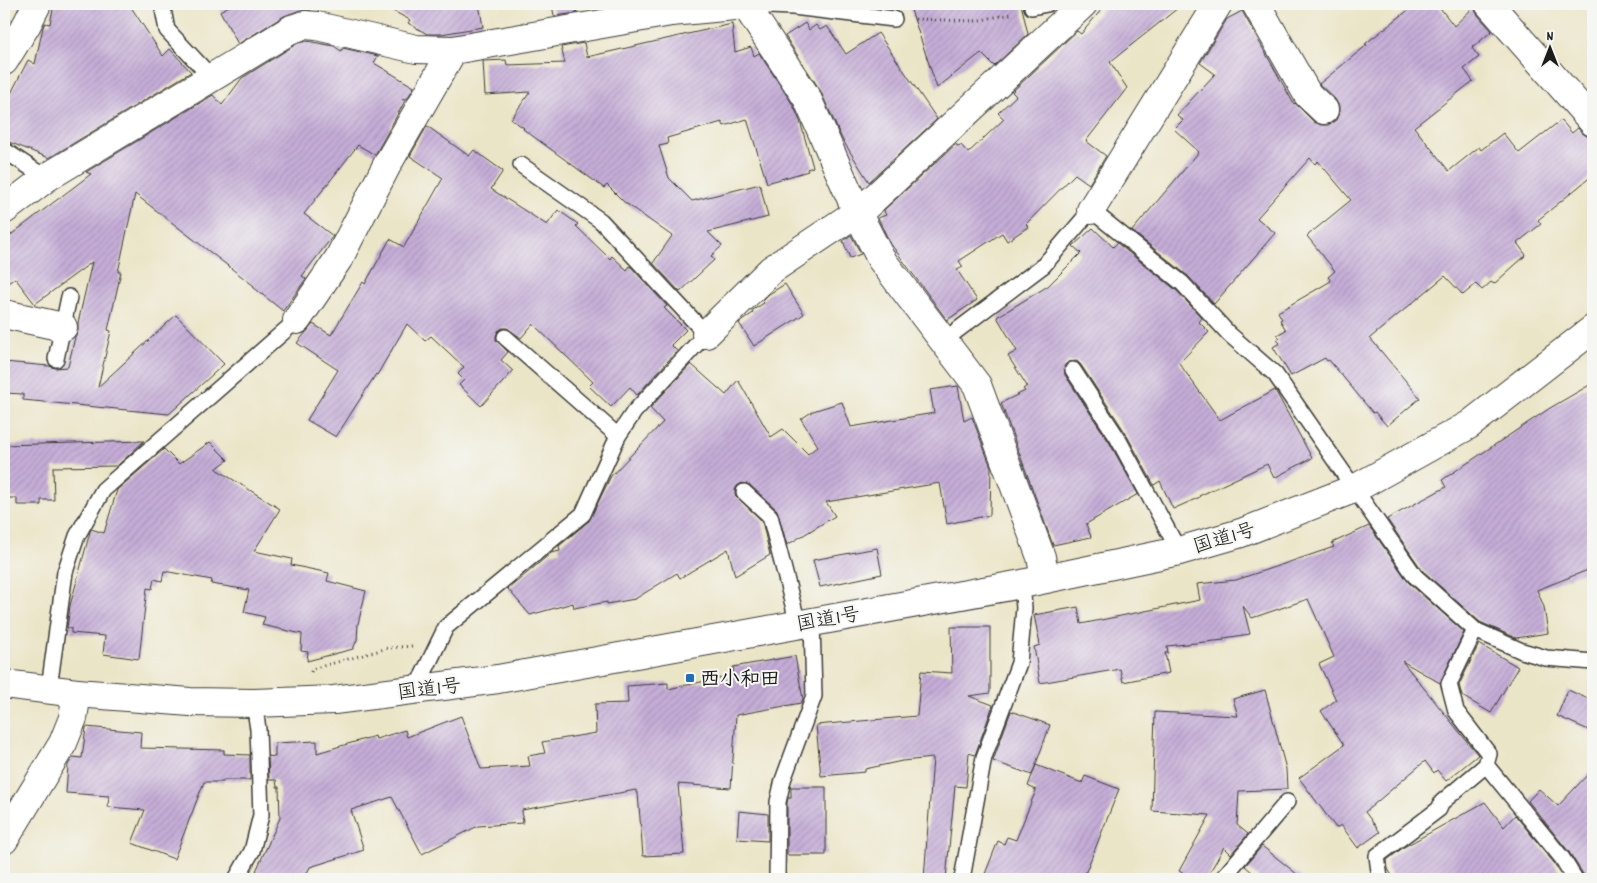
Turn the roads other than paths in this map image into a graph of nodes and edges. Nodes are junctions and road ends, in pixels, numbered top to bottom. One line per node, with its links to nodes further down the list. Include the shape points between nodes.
1 (37, 4): 10 (main road)
2 (162, 4): 11 (lane, via 167,30)
3 (745, 4): 8 (lane); 9 (main road, via 671,12); 19 (main road, via 807,98)
4 (1083, 4): 19 (main road)
5 (1218, 4): 18 (main road)
6 (1256, 4): 12 (main road, via 1308,95)
7 (1489, 4): 13 (main road)
8 (894, 19)
9 (453, 50): 11 (main road, via 416,49 305,25 292,29); 22 (main road, via 388,163 339,258)
10 (4, 61)
11 (212, 78): 16 (main road)
12 (1324, 110)
13 (1593, 122)
14 (4, 150): 16 (lane)
15 (521, 165): 25 (lane, via 601,221)
16 (46, 178): 17 (main road)
17 (4, 210)
18 (1091, 210): 27 (lane, via 1044,265); 31 (lane, via 1182,283 1229,334 1275,374)
19 (857, 212): 25 (main road, via 771,270); 27 (main road, via 881,258)
20 (69, 297): 23 (lane)
21 (4, 314): 23 (main road)
22 (297, 320): 39 (lane, via 103,490 77,536 65,572)
23 (63, 327): 28 (lane)
24 (1593, 329): 31 (main road, 国道1号, via 1469,425)
25 (706, 334): 30 (lane, via 634,412)
26 (505, 337): 30 (lane)
27 (943, 341): 34 (main road, via 978,385 1041,557)
28 (56, 359)
29 (1073, 370): 33 (lane, via 1118,438)
30 (618, 436): 40 (lane, via 583,514 446,627)
31 (1356, 488): 33 (main road, 国道1号, via 1241,533); 36 (lane, via 1415,576)
32 (744, 492): 35 (lane, via 770,516)
33 (1179, 551): 34 (main road, 国道1号)
34 (1033, 581): 35 (main road, 国道1号); 48 (lane, via 1024,608 1019,663 984,757)
35 (805, 622): 40 (main road, 国道1号, via 498,679); 47 (lane, via 814,696 778,802)
36 (1475, 630): 37 (lane, via 1522,652 1546,658); 43 (lane, via 1450,684 1456,711 1489,754)
37 (1593, 662)
38 (4, 684): 39 (main road, 国道1号)
39 (49, 688): 41 (main road, 国道1号)
40 (416, 690): 42 (main road, 国道1号, via 334,700)
41 (77, 693): 42 (main road, 国道1号, via 190,702); 45 (main road, via 74,718 63,743)
42 (254, 703): 46 (lane, via 261,815 252,851)
43 (1486, 765): 50 (lane, via 1442,802 1439,809 1377,856); 51 (lane, via 1562,858)
44 (1287, 802): 49 (lane)
45 (4, 840)
46 (236, 879)
47 (777, 879)
48 (962, 879)
49 (1222, 879)
50 (1380, 879)
51 (1575, 879)

